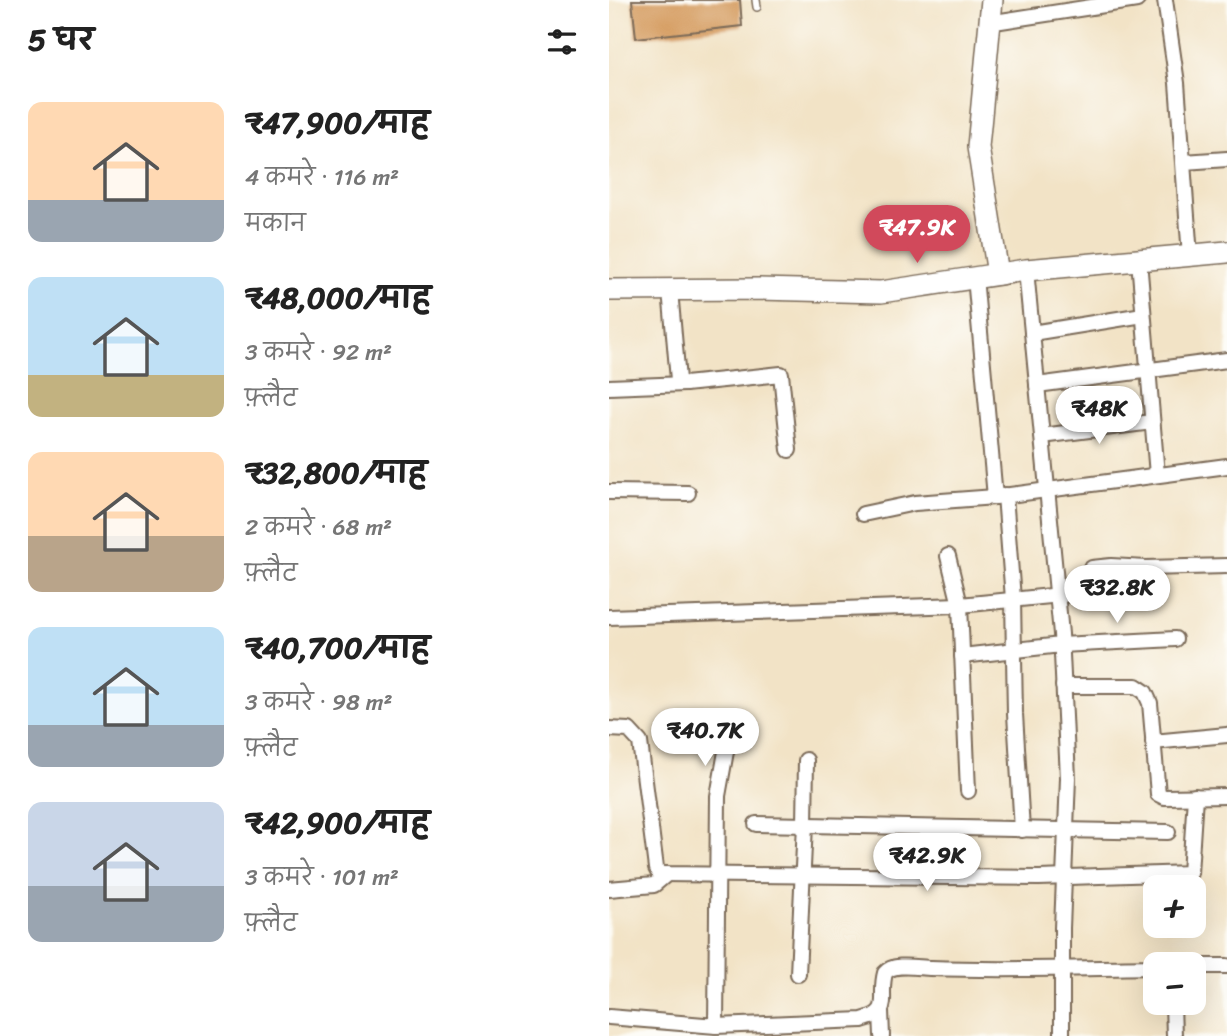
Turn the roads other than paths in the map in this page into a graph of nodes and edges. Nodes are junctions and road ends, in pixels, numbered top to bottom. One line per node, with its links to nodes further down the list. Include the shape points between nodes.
1 (992, 0): 4 (street)
2 (1137, 0): 4 (street)
3 (1165, 0): 6 (street)
4 (988, 23): 11 (street, via 978,147)
5 (1227, 159): 6 (street)
6 (1184, 162): 8 (street)
7 (1227, 252): 8 (street)
8 (1191, 256): 9 (street)
9 (1139, 260): 10 (street); 15 (street)
10 (1026, 270): 11 (street); 16 (street)
11 (997, 274): 12 (street)
12 (975, 277): 14 (street, via 881,292); 30 (street)
13 (609, 290): 14 (street)
14 (670, 290): 19 (street, via 676,376)
15 (1143, 315): 16 (street); 18 (street)
16 (1032, 333): 20 (street)
17 (1227, 360): 18 (street)
18 (1147, 371): 20 (street); 22 (street)
19 (685, 384): 21 (street); 24 (street, via 781,374)
20 (1037, 385): 23 (street)
21 (609, 387)
22 (1152, 422): 23 (street); 26 (street)
23 (1042, 436): 27 (street)
24 (789, 450)
25 (1227, 466): 26 (street)
26 (1157, 475): 27 (street)
27 (1047, 489): 30 (street); 34 (street)
28 (609, 492): 29 (street)
29 (688, 493)
30 (1000, 496): 31 (street, via 915,503); 35 (street)
31 (863, 514)
32 (948, 556): 36 (street)
33 (1227, 566): 34 (street, via 1092,568 1085,574 1081,593)
34 (1057, 595): 35 (street); 39 (street)
35 (1013, 599): 36 (street); 40 (street)
36 (960, 605): 37 (street); 41 (street)
37 (609, 617)
38 (1175, 639): 39 (street)
39 (1061, 645): 40 (street); 42 (street)
40 (1013, 651): 41 (street); 53 (street)
41 (962, 656): 48 (street)
42 (1063, 687): 45 (street, via 1136,686 1150,703); 54 (street)
43 (609, 729): 56 (street, via 629,730 640,742 656,868)
44 (1227, 735): 45 (street)
45 (1153, 742): 49 (street, via 1157,793)
46 (727, 746): 57 (street, via 719,796)
47 (806, 760): 52 (street)
48 (968, 790)
49 (1195, 796): 50 (street); 59 (street, via 1190,873)
50 (1227, 796)
51 (756, 824): 52 (street)
52 (805, 824): 53 (street); 58 (street)
53 (1022, 830): 54 (street)
54 (1066, 830): 55 (street); 59 (street)
55 (1168, 832)
56 (667, 874): 57 (street); 60 (street, via 654,886)
57 (718, 874): 58 (street); 70 (street)
58 (803, 875): 59 (street); 65 (street)
59 (1065, 877): 64 (street)
60 (609, 890)
61 (1206, 966): 62 (street)
62 (1227, 966)
63 (1143, 967): 64 (street)
64 (1062, 968): 66 (street, via 887,969); 73 (street)
65 (798, 974)
66 (881, 1011): 70 (street, via 862,1020); 72 (street)
67 (1173, 1015): 74 (street)
68 (609, 1017): 69 (street)
69 (654, 1021): 70 (street); 71 (street)
70 (716, 1026)
71 (655, 1036)
72 (882, 1036)
73 (1062, 1036)
74 (1174, 1036)

